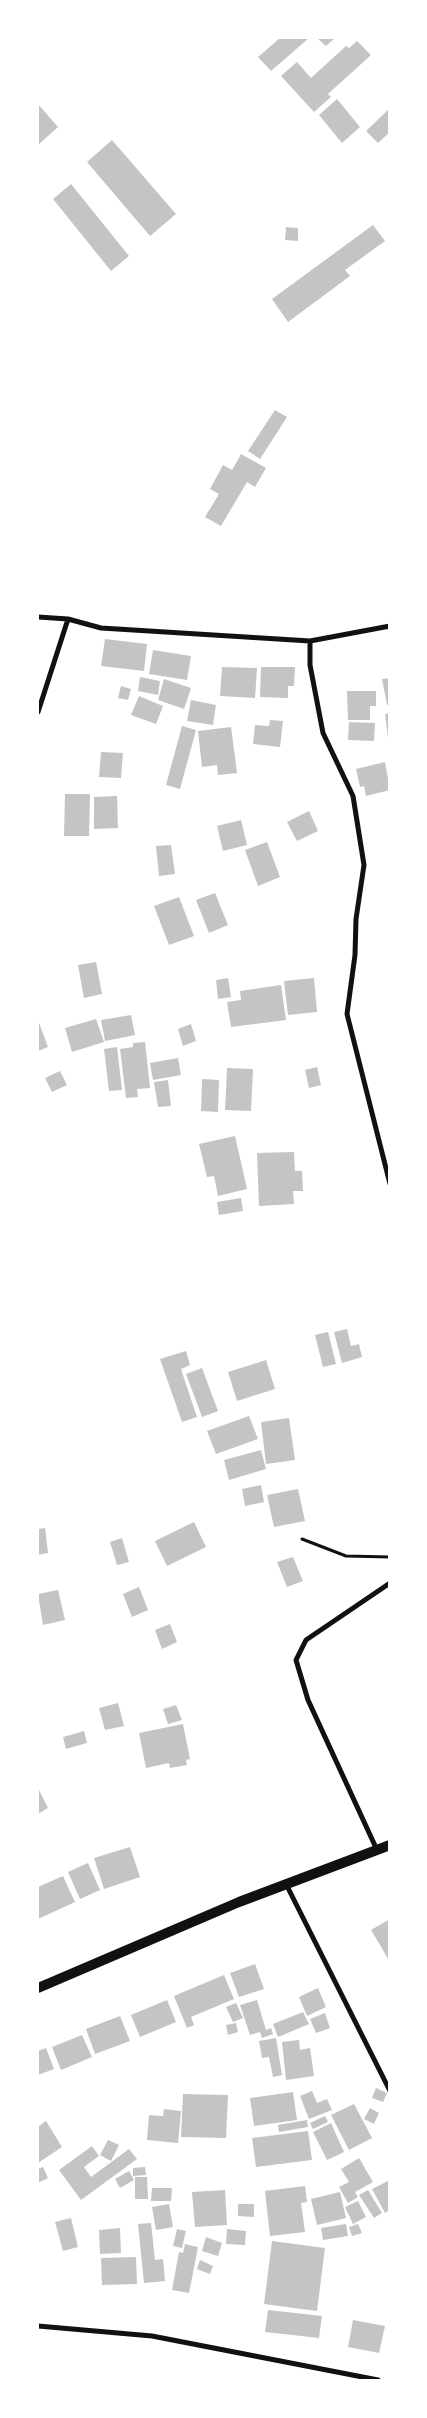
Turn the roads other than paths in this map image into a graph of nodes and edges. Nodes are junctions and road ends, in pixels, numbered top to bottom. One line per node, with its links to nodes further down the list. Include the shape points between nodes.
1 (38, 617): 2 (street)
2 (68, 619): 4 (street, via 101,628); 5 (street)
3 (390, 626): 4 (street)
4 (310, 641): 6 (street, via 310,665 323,733 353,796 364,865 347,1014)
5 (38, 712)
6 (390, 1184)
7 (390, 1583): 9 (street, via 306,1640 296,1660 308,1700)
8 (390, 1845): 9 (main road)
9 (376, 1850): 10 (main road)
10 (287, 1886): 11 (main road, via 239,1902); 12 (street)
11 (38, 1988)
12 (390, 2090)
13 (38, 2326): 14 (street, via 152,2336)
14 (378, 2380)

